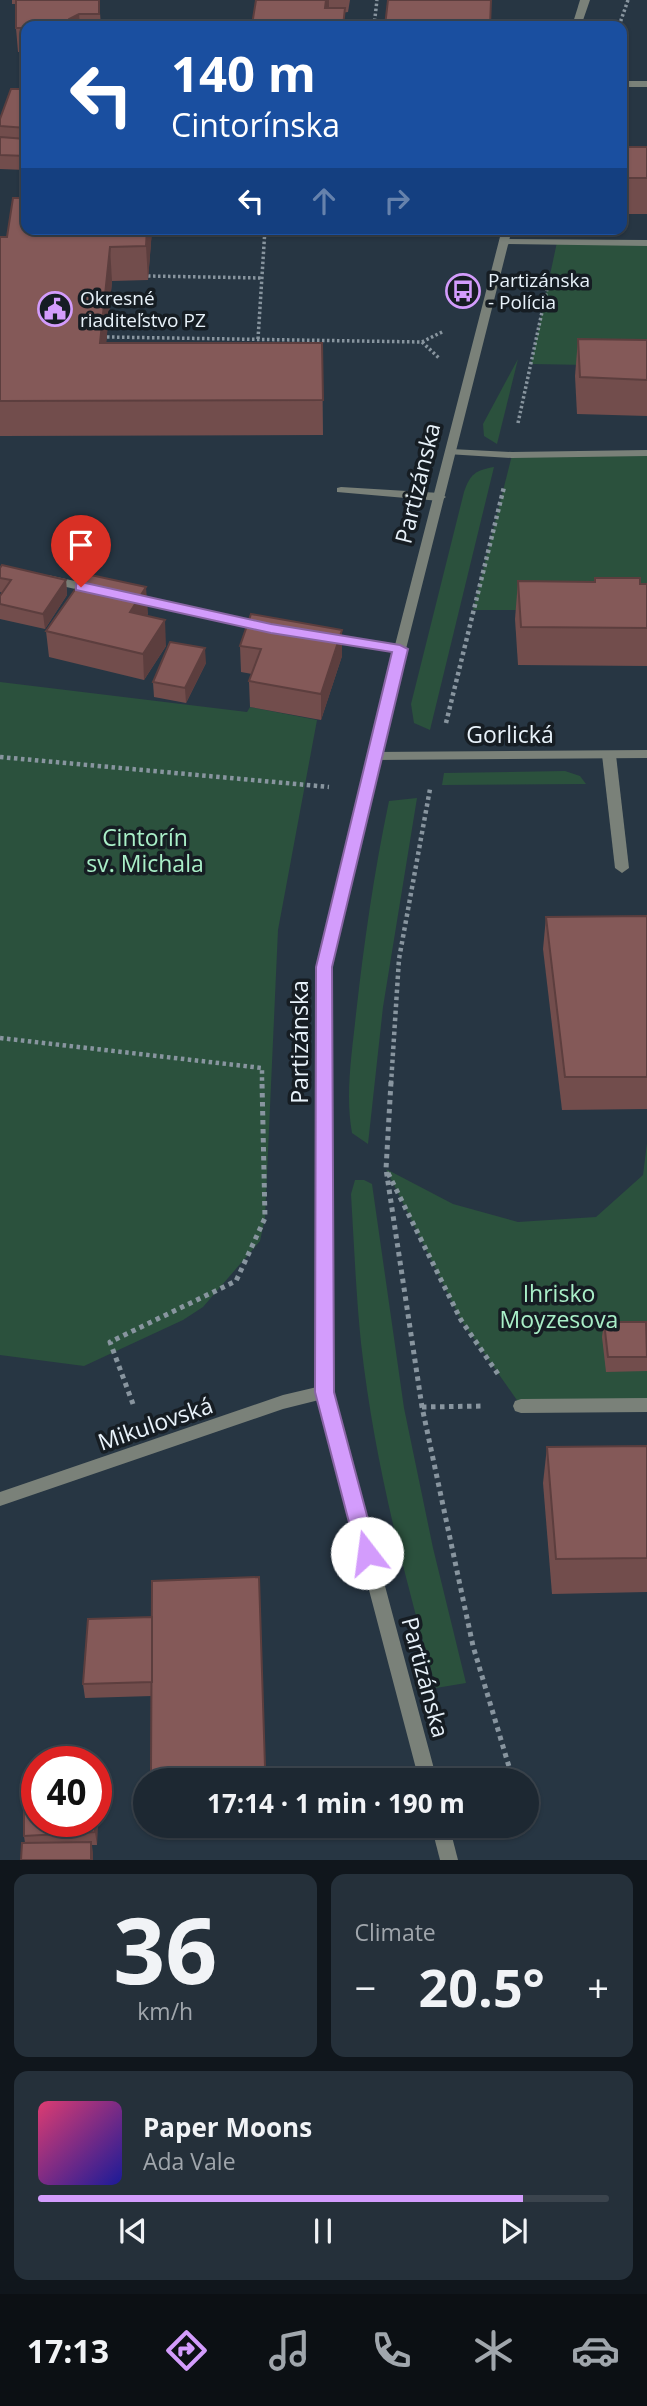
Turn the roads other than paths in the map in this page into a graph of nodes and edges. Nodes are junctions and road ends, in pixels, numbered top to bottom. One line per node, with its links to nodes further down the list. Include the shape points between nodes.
1 (585, 0): 2 (street)
2 (578, 21)
3 (627, 84): 4 (street)
4 (647, 84)
5 (505, 235): 6 (street); 7 (street, Partizánska)
6 (647, 243)
7 (451, 452): 8 (street); 10 (street, Partizánska)
8 (647, 453)
9 (341, 490): 10 (street)
10 (440, 497): 16 (street, Partizánska)
11 (41, 578): 12 (street)
12 (108, 593)
13 (122, 596): 14 (street)
14 (271, 629)
15 (312, 635): 16 (street)
16 (400, 649): 19 (street, Partizánska)
17 (647, 754): 18 (street, Gorlická)
18 (609, 755): 19 (street, Gorlická); 20 (street)
19 (374, 756): 21 (street, Partizánska, via 324,967)
20 (622, 868)
21 (325, 1392): 24 (street, Mikulovská, via 283,1402); 25 (street, Partizánska)
22 (647, 1405): 23 (street)
23 (521, 1406)
24 (0, 1499)
25 (425, 1768)
26 (443, 1838): 27 (street)
27 (449, 1860)

